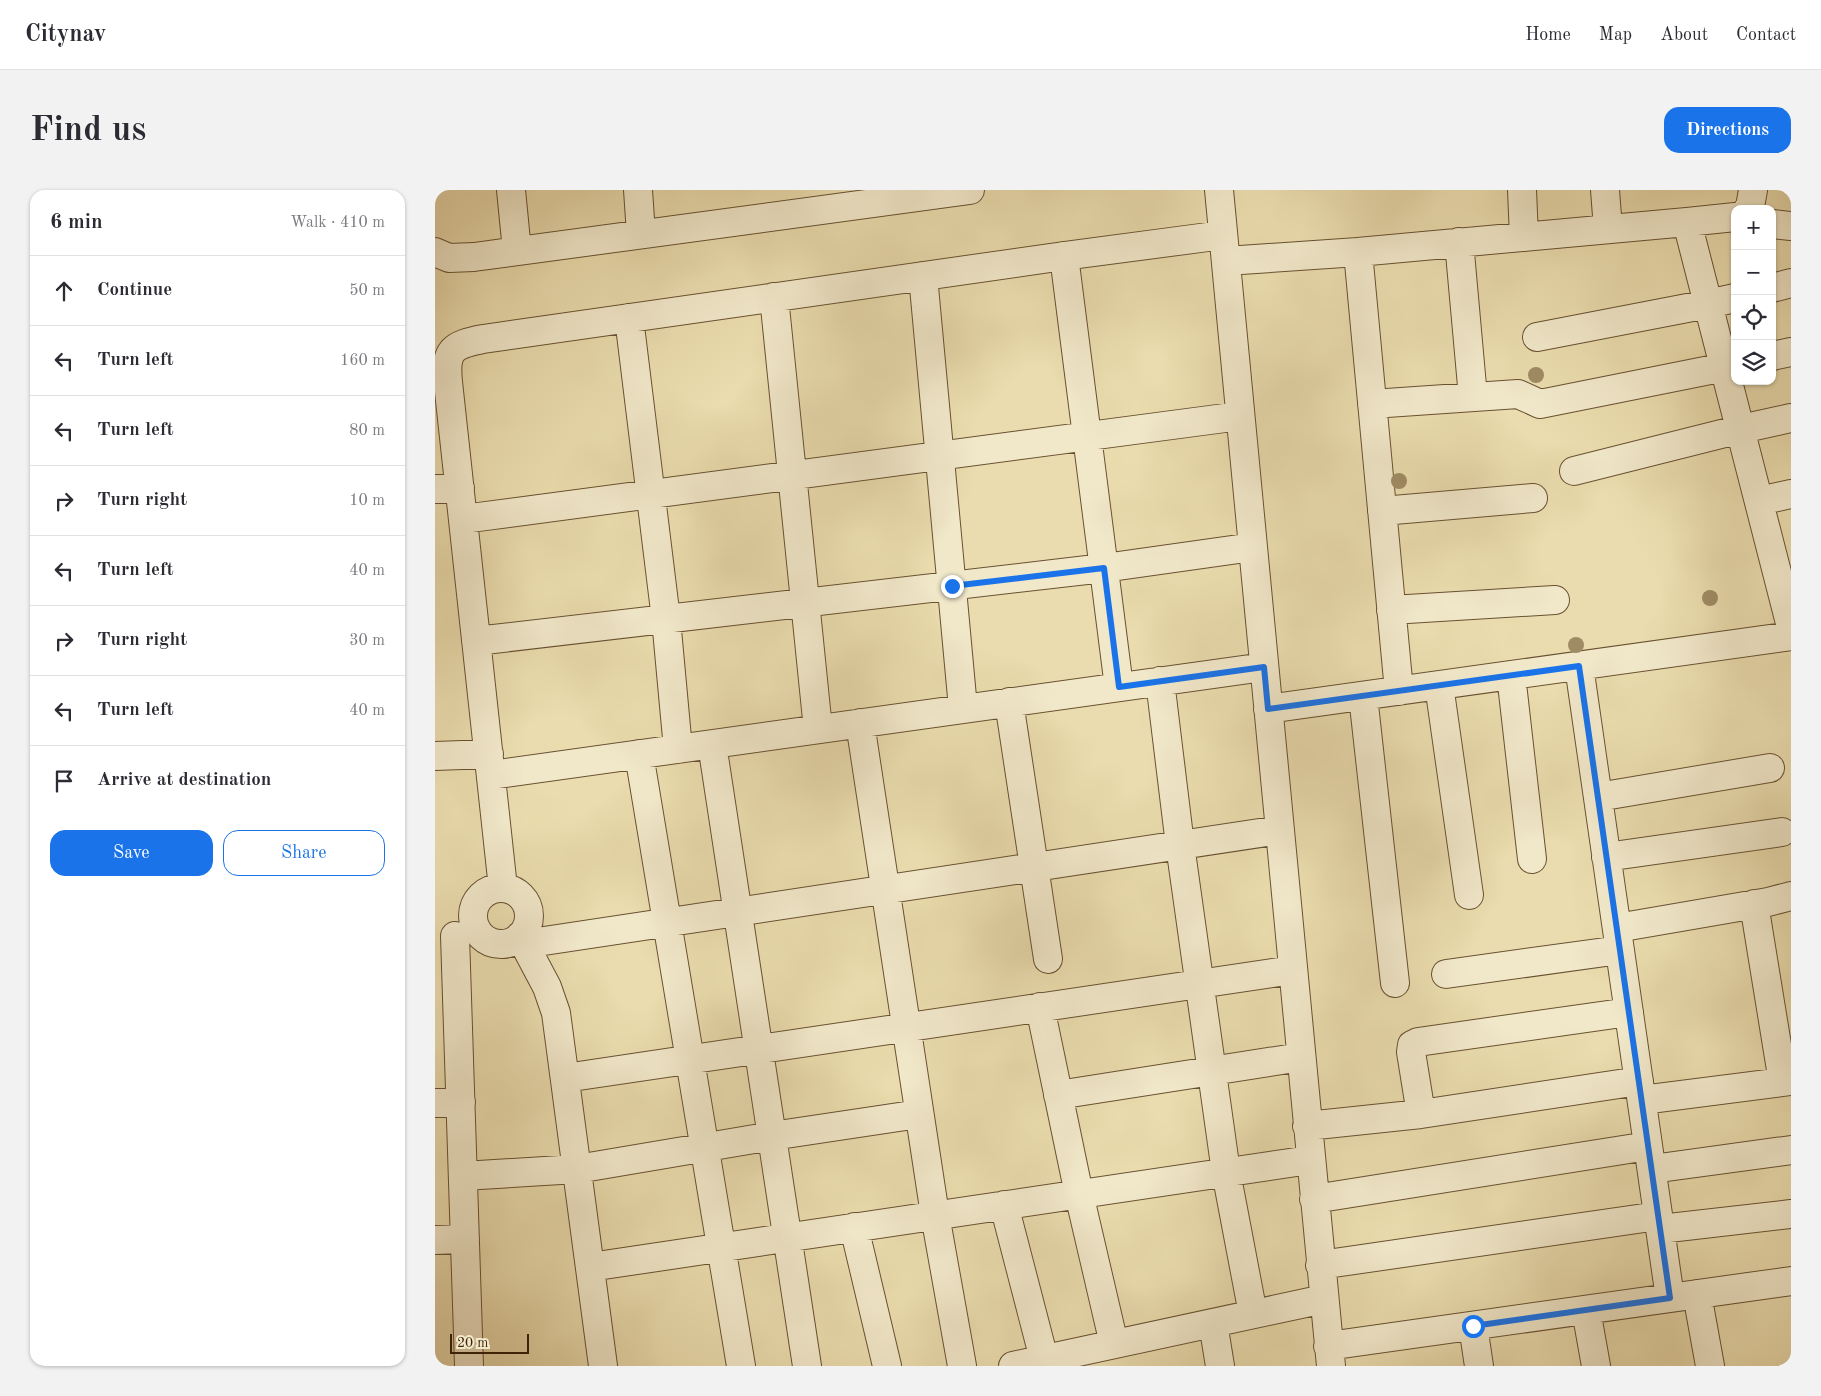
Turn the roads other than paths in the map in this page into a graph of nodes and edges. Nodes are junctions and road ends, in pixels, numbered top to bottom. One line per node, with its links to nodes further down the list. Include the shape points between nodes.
1 (511, 190): 19 (street)
2 (638, 190): 15 (street)
3 (970, 190): 8 (street)
4 (1219, 190): 18 (street)
5 (1522, 190): 16 (street)
6 (1605, 190): 14 (street)
7 (1753, 190): 9 (street)
8 (929, 193): 15 (street)
9 (1750, 205)
10 (1731, 217): 11 (street)
11 (1687, 222): 14 (street); 28 (street)
12 (1776, 224): 13 (street)
13 (1791, 226)
14 (1608, 229): 16 (street)
15 (641, 234): 19 (street)
16 (1524, 237): 17 (street)
17 (1459, 242): 21 (street); 36 (street)
18 (1225, 248): 21 (street); 22 (street); 38 (street)
19 (517, 251): 20 (street, via 449,258)
20 (435, 252)
21 (1358, 252): 37 (street)
22 (1064, 256): 23 (street); 41 (street)
23 (923, 276): 26 (street); 42 (street)
24 (1791, 283): 25 (street)
25 (1776, 287)
26 (774, 297): 29 (street); 44 (street)
27 (1731, 299): 28 (street)
28 (1708, 304): 30 (street); 34 (street)
29 (629, 318): 31 (street, via 483,339); 46 (street)
30 (1537, 337)
31 (443, 348): 35 (street, via 447,365)
32 (1791, 352): 33 (street)
33 (1776, 355)
34 (1730, 367): 36 (street, via 1540,404 1519,394); 40 (street)
35 (442, 382): 45 (street)
36 (1473, 397): 37 (street)
37 (1372, 404): 50 (street)
38 (1241, 416): 41 (street); 52 (street)
39 (1791, 418): 40 (street)
40 (1741, 429): 43 (street); 49 (street)
41 (1087, 436): 42 (street); 53 (street)
42 (940, 456): 44 (street); 54 (street)
43 (1574, 472)
44 (793, 475): 46 (street); 56 (street)
45 (447, 488): 51 (street)
46 (650, 494): 51 (street); 58 (street)
47 (1791, 494): 49 (street)
48 (1533, 498): 50 (street)
49 (1759, 500): 59 (street)
50 (1382, 511): 57 (street)
51 (463, 519): 61 (street)
52 (1253, 547): 53 (street); 63 (street)
53 (1104, 568): 54 (street); 67 (street)
54 (952, 586): 56 (street); 71 (street)
55 (1555, 600): 57 (street)
56 (805, 603): 58 (street); 74 (street)
57 (1391, 610): 68 (street)
58 (666, 619): 61 (street); 76 (street)
59 (1791, 627)
60 (1791, 636): 62 (street)
61 (476, 641): 79 (street)
62 (1579, 666): 64 (street); 81 (street)
63 (1264, 667): 65 (street); 72 (street)
64 (1511, 675): 66 (street); 86 (street)
65 (1159, 681): 67 (street); 84 (street)
66 (1439, 685): 68 (street); 90 (street)
67 (1119, 687): 70 (street)
68 (1399, 691): 69 (street)
69 (1363, 696): 72 (street); 101 (street)
70 (1009, 702): 71 (street); 87 (street)
71 (963, 708): 73 (street)
72 (1268, 709): 82 (street)
73 (860, 723): 74 (street); 89 (street)
74 (819, 729): 75 (street)
75 (712, 744): 76 (street); 93 (street)
76 (678, 749): 77 (street)
77 (639, 754): 79 (street); 94 (street)
78 (435, 756): 79 (street)
79 (490, 765): 88 (street)
80 (1769, 768): 81 (street)
81 (1598, 797): 85 (street)
82 (1280, 830): 84 (street); 99 (street)
83 (1782, 832): 85 (street)
84 (1180, 845): 87 (street); 102 (street)
85 (1606, 857): 96 (street)
86 (1532, 859)
87 (1035, 866): 89 (street); 98 (street)
88 (503, 888): 95 (street, via 494,889 478,899 474,908 475,927); 97 (street, via 518,894 527,907 528,922)
89 (885, 888): 93 (street); 106 (street)
90 (1469, 895)
91 (1791, 896): 92 (street)
92 (1754, 904): 96 (street); 103 (street)
93 (737, 911): 94 (street); 107 (street)
94 (667, 922): 97 (street); 109 (street)
95 (457, 936): 97 (street, via 504,944); 115 (street)
96 (1618, 939): 100 (street); 105 (street)
97 (522, 940): 111 (street, via 547,987 556,1013)
98 (1048, 959)
99 (1293, 970): 102 (street); 108 (street)
100 (1446, 974)
101 (1395, 983)
102 (1200, 984): 104 (street); 110 (street)
103 (1780, 994): 112 (street)
104 (1040, 1007): 106 (street); 114 (street)
105 (1629, 1012): 113 (street); 117 (street, via 1427,1040 1412,1046)
106 (906, 1027): 107 (street); 116 (street)
107 (759, 1049): 109 (street); 119 (street)
108 (1301, 1057): 110 (street); 118 (street)
109 (690, 1059): 111 (street); 120 (street)
110 (1212, 1071): 114 (street); 125 (street)
111 (565, 1078): 124 (street)
112 (1787, 1082): 113 (street)
113 (1640, 1090): 117 (street); 122 (street)
114 (1058, 1094): 127 (street)
115 (448, 1102): 126 (street)
116 (919, 1114): 119 (street); 131 (street)
117 (1421, 1114): 118 (street)
118 (1307, 1126): 123 (street)
119 (772, 1136): 120 (street); 134 (street)
120 (704, 1148): 124 (street); 137 (street)
121 (1791, 1150): 122 (street)
122 (1650, 1157): 128 (street); 132 (street)
123 (1311, 1160): 125 (street); 128 (street)
124 (577, 1169): 126 (street); 139 (street)
125 (1226, 1172): 127 (street); 145 (street)
126 (463, 1176): 135 (street)
127 (1079, 1194): 129 (street); 148 (street)
128 (1314, 1199): 138 (street)
129 (1004, 1205): 131 (street); 150 (street)
130 (1791, 1214): 132 (street)
131 (935, 1215): 133 (street); 156 (street)
132 (1659, 1222): 138 (street); 142 (street)
133 (854, 1227): 134 (street); 155 (street)
134 (787, 1237): 137 (street); 154 (street)
135 (465, 1239): 136 (street); 151 (street)
136 (435, 1240)
137 (721, 1247): 139 (street); 153 (street)
138 (1320, 1265): 143 (street)
139 (590, 1267): 152 (street)
140 (1791, 1281): 141 (street)
141 (1697, 1294): 142 (street); 161 (street)
142 (1670, 1298): 144 (street)
143 (1323, 1299): 145 (street); 149 (street)
144 (1586, 1310): 147 (street); 160 (street)
145 (1253, 1314): 146 (street)
146 (1213, 1323): 148 (street); 158 (street)
147 (1473, 1326): 149 (street); 159 (street)
148 (1114, 1344): 150 (street)
149 (1329, 1356)
150 (1057, 1360): 157 (street)
151 (469, 1366)
152 (603, 1366)
153 (741, 1366)
154 (807, 1366)
155 (887, 1366)
156 (962, 1366)
157 (1013, 1366)
158 (1220, 1366)
159 (1479, 1366)
160 (1596, 1366)
161 (1710, 1366)

